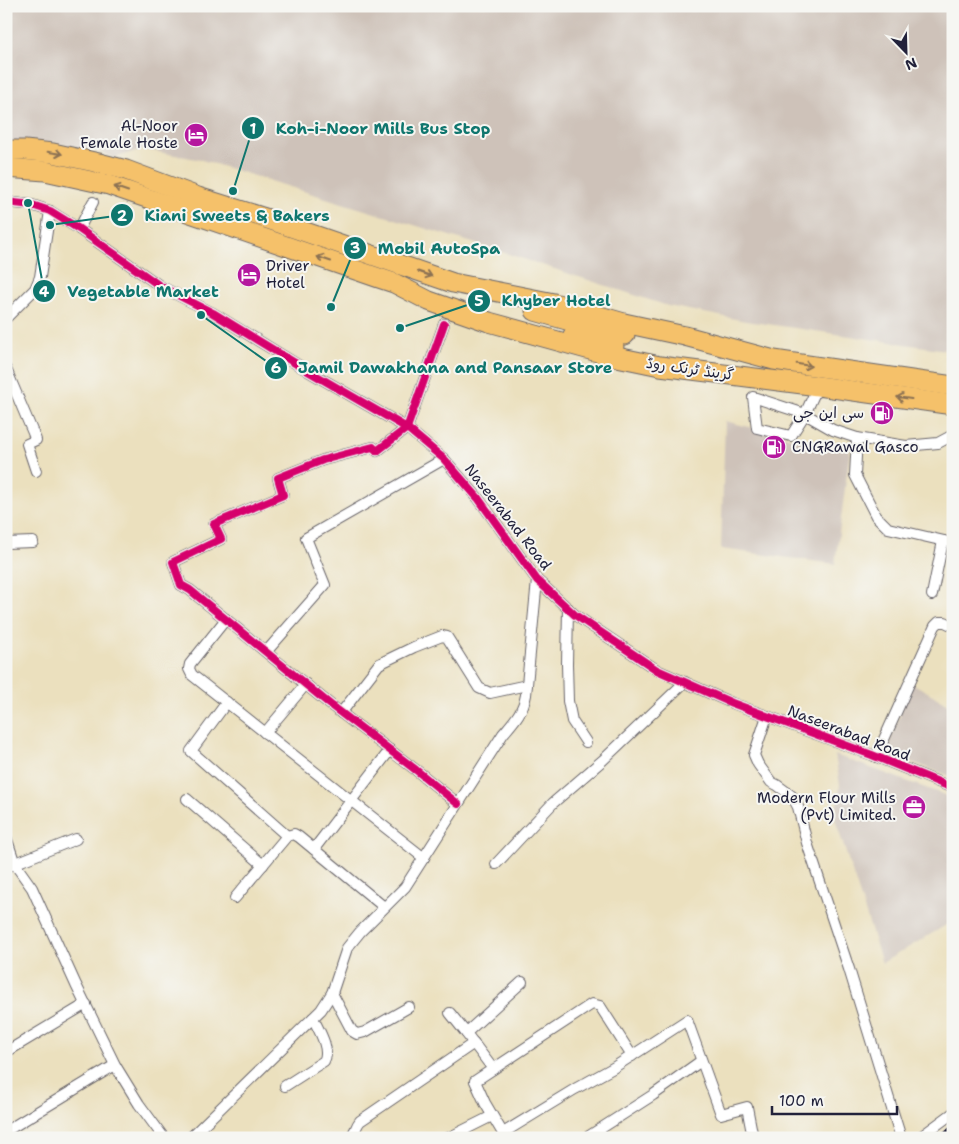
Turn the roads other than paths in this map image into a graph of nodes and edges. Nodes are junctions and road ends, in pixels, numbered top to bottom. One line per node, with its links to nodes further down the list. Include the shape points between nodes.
1 (6, 150): 8 (highway, گرینڈ ٹرنک روڈ, one-way to 8, via 53,153 126,170)
2 (6, 168): 7 (highway, گرینڈ ٹرنک روڈ, one-way to 2, via 109,185 45,171)
3 (6, 202): 5 (street, Naseerabad Road)
4 (93, 202): 6 (street)
5 (50, 211): 6 (street, Naseerabad Road); 9 (street, via 35,290)
6 (79, 229): 18 (street, Naseerabad Road, via 160,286)
7 (394, 283): 8 (highway, via 431,290 580,338 586,333 584,325); 13 (highway, گرینڈ ٹرنک روڈ, via 429,301 489,322 612,356 660,366)
8 (453, 283): 11 (highway, گرینڈ ٹرنک روڈ, via 554,303)
9 (6, 318)
10 (444, 324): 18 (street)
11 (774, 360): 13 (highway, via 680,346 598,329 592,336 594,341 616,347); 15 (highway, گرینڈ ٹرنک روڈ, one-way to 15)
12 (6, 369): 22 (street, via 36,440 26,444)
13 (750, 377): 14 (highway, گرینڈ ٹرنک روڈ)
14 (818, 386): 16 (highway, گرینڈ ٹرنک روڈ, one-way to 14); 17 (street)
15 (953, 386)
16 (953, 405)
17 (805, 414): 17 (street, via 791,436 757,428 753,397); 20 (street, via 833,430)
18 (408, 428): 21 (street, Naseerabad Road); 29 (street, via 377,451 374,448 323,460 278,478 283,495 214,524 221,539 173,562 181,585)
19 (953, 435): 20 (street, via 938,443 906,446)
20 (857, 438): 24 (street, via 855,475 876,516 888,528)
21 (444, 459): 26 (street, Naseerabad Road, via 478,498); 31 (street, via 306,538 326,585)
22 (36, 471)
23 (33, 542): 25 (street)
24 (948, 542): 27 (street)
25 (6, 543)
26 (537, 580): 28 (street, Naseerabad Road); 34 (street)
27 (932, 595)
28 (568, 608): 32 (street, Naseerabad Road, via 657,670); 39 (street, via 568,701 572,721)
29 (226, 619): 31 (street); 35 (street, via 189,669 192,675)
30 (953, 626): 41 (street, via 939,622 935,626)
31 (266, 652): 33 (street)
32 (684, 682): 37 (street, Naseerabad Road); 51 (street, via 553,803)
33 (306, 684): 36 (street); 38 (street)
34 (527, 684): 36 (street, via 490,693 479,688 447,637 442,636 379,664); 45 (street, via 520,713)
35 (227, 702): 38 (street); 46 (street, via 192,751)
36 (341, 713): 40 (street)
37 (767, 716): 41 (street, Naseerabad Road); 80 (street, via 754,755 771,782 792,796 798,806)
38 (265, 732): 44 (street)
39 (586, 742)
40 (390, 750): 44 (street); 45 (street)
41 (876, 757): 42 (street, Naseerabad Road)
42 (953, 788)
43 (187, 800): 53 (street)
44 (351, 800): 49 (street); 50 (street)
45 (458, 804): 50 (street)
46 (288, 836): 49 (street, via 294,834); 53 (street)
47 (6, 837): 52 (street)
48 (76, 838): 52 (street)
49 (314, 849): 55 (street)
50 (424, 858): 55 (street, via 405,887)
51 (496, 864)
52 (10, 865): 58 (street, via 32,888)
53 (262, 865): 54 (street)
54 (235, 898)
55 (384, 908): 57 (street, via 348,948)
56 (522, 982): 62 (street)
57 (332, 993): 59 (street, via 352,1031 357,1034); 61 (street)
58 (86, 1004): 64 (street); 67 (street)
59 (408, 1007)
60 (450, 1013): 62 (street)
61 (313, 1018): 69 (street, via 327,1056); 75 (street)
62 (466, 1033): 63 (street)
63 (474, 1043): 68 (street); 76 (street, via 360,1121)
64 (6, 1052)
65 (632, 1056): 66 (street, via 687,1020); 68 (street, via 600,1006 592,1004); 73 (street)
66 (701, 1061): 78 (street); 79 (street, via 721,1114 747,1107)
67 (116, 1065): 72 (street); 74 (street)
68 (493, 1069): 71 (street, via 475,1081)
69 (285, 1086)
70 (953, 1113): 81 (street)
71 (492, 1116): 73 (street); 77 (street)
72 (7, 1129)
73 (504, 1136)
74 (164, 1138)
75 (190, 1138)
76 (350, 1138)
77 (448, 1138)
78 (586, 1138)
79 (754, 1138)
80 (901, 1138)
81 (919, 1138)

